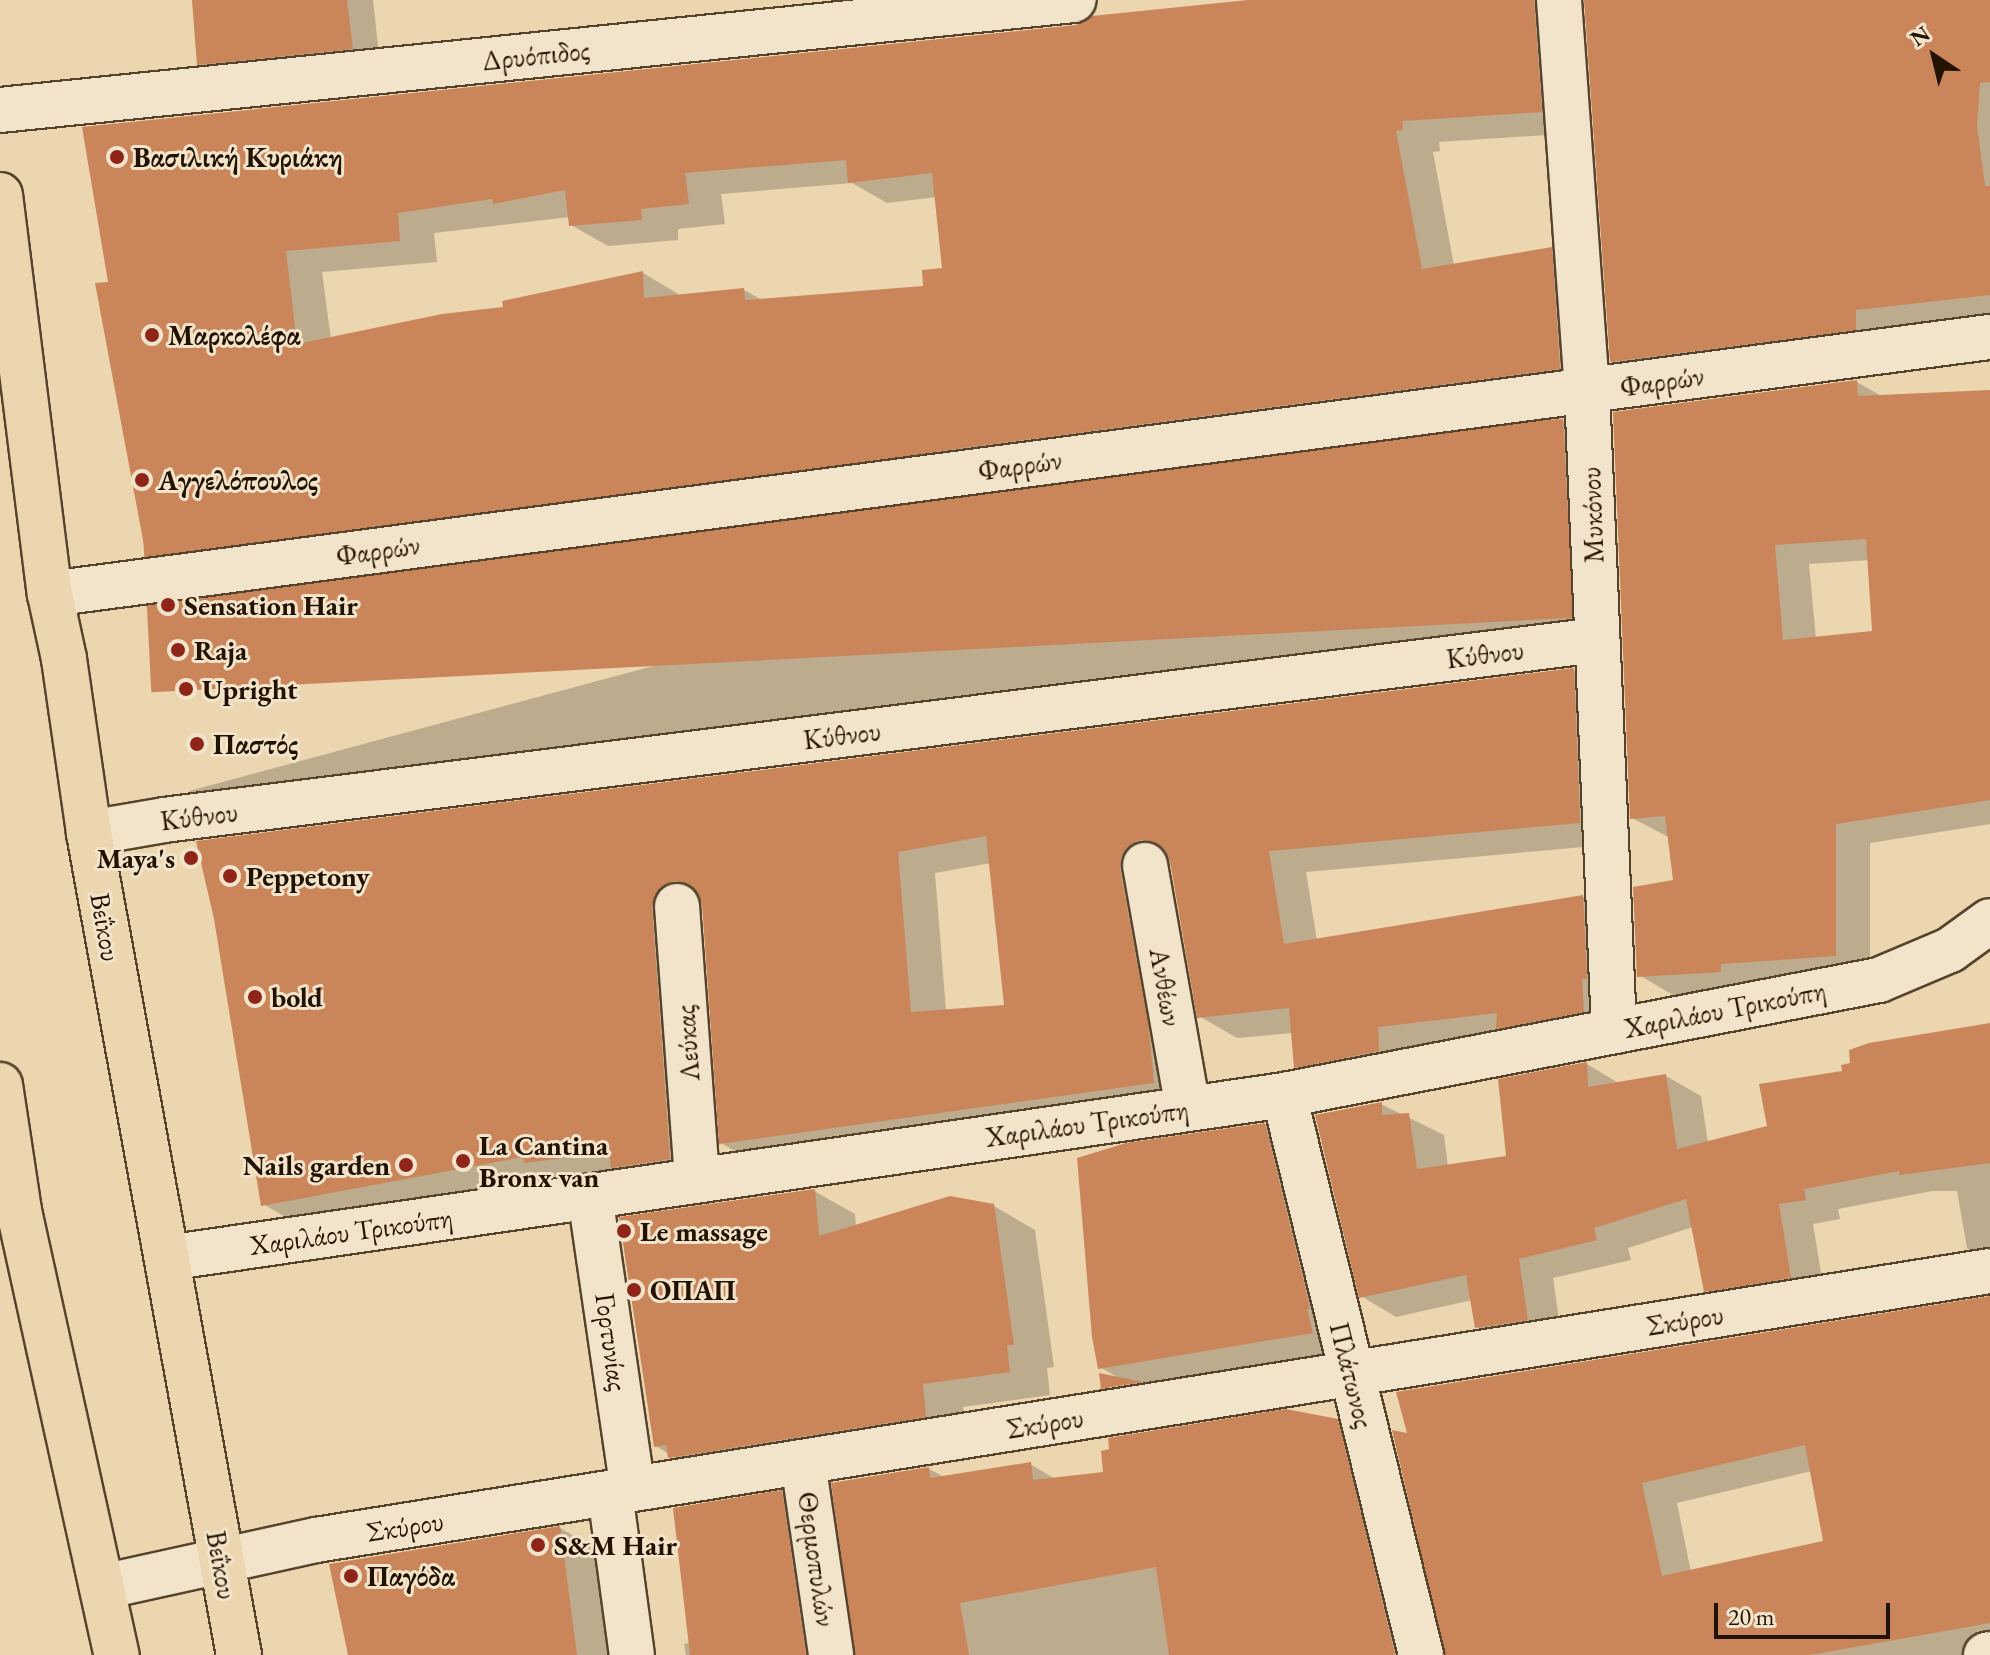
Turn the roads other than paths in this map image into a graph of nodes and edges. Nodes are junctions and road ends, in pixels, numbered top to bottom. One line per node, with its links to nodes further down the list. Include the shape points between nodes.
1 (1073, 0): 3 (street, Δρυόπιδος)
2 (1559, 0): 6 (street, Μυκόνου)
3 (0, 110)
4 (0, 195): 7 (main road, Βεΐκου)
5 (1990, 337): 6 (street, Φαρρών)
6 (1587, 391): 7 (street, Φαρρών); 8 (street, Μυκόνου)
7 (50, 594): 9 (main road, Βεΐκου)
8 (1596, 640): 9 (street, Κύθνου); 13 (street, Μυκόνου)
9 (89, 833): 19 (main road, Βεΐκου)
10 (1145, 865): 16 (street, Ανθέων)
11 (677, 906): 17 (street, Λεύκας)
12 (1990, 921): 13 (street, Χαριλάου Τρικούπη, via 1950,950 1879,980)
13 (1614, 1031): 15 (street, Χαριλάου Τρικούπη)
14 (0, 1085): 25 (main road, via 19,1211)
15 (1284, 1095): 16 (street, Χαριλάου Τρικούπη); 21 (street, Πλάτωνος)
16 (1188, 1108): 17 (street, Χαριλάου Τρικούπη)
17 (697, 1180): 18 (street, Χαριλάου Τρικούπη)
18 (590, 1196): 19 (street, Χαριλάου Τρικούπη); 23 (street, Γορτυνίας)
19 (167, 1258): 24 (main road, Βεΐκου)
20 (1990, 1271): 21 (street, Σκύρου)
21 (1352, 1374): 22 (street, Σκύρου); 30 (street, Πλάτωνος)
22 (803, 1462): 23 (street, Σκύρου); 29 (street, Θερμοπυλών)
23 (622, 1491): 24 (street, Σκύρου, via 316,1540); 28 (street, Γορτυνίας)
24 (221, 1561): 25 (street, Σκύρου); 27 (main road, Βεΐκου)
25 (102, 1587): 26 (main road)
26 (117, 1655)
27 (239, 1655)
28 (632, 1655)
29 (831, 1655)
30 (1421, 1655)

